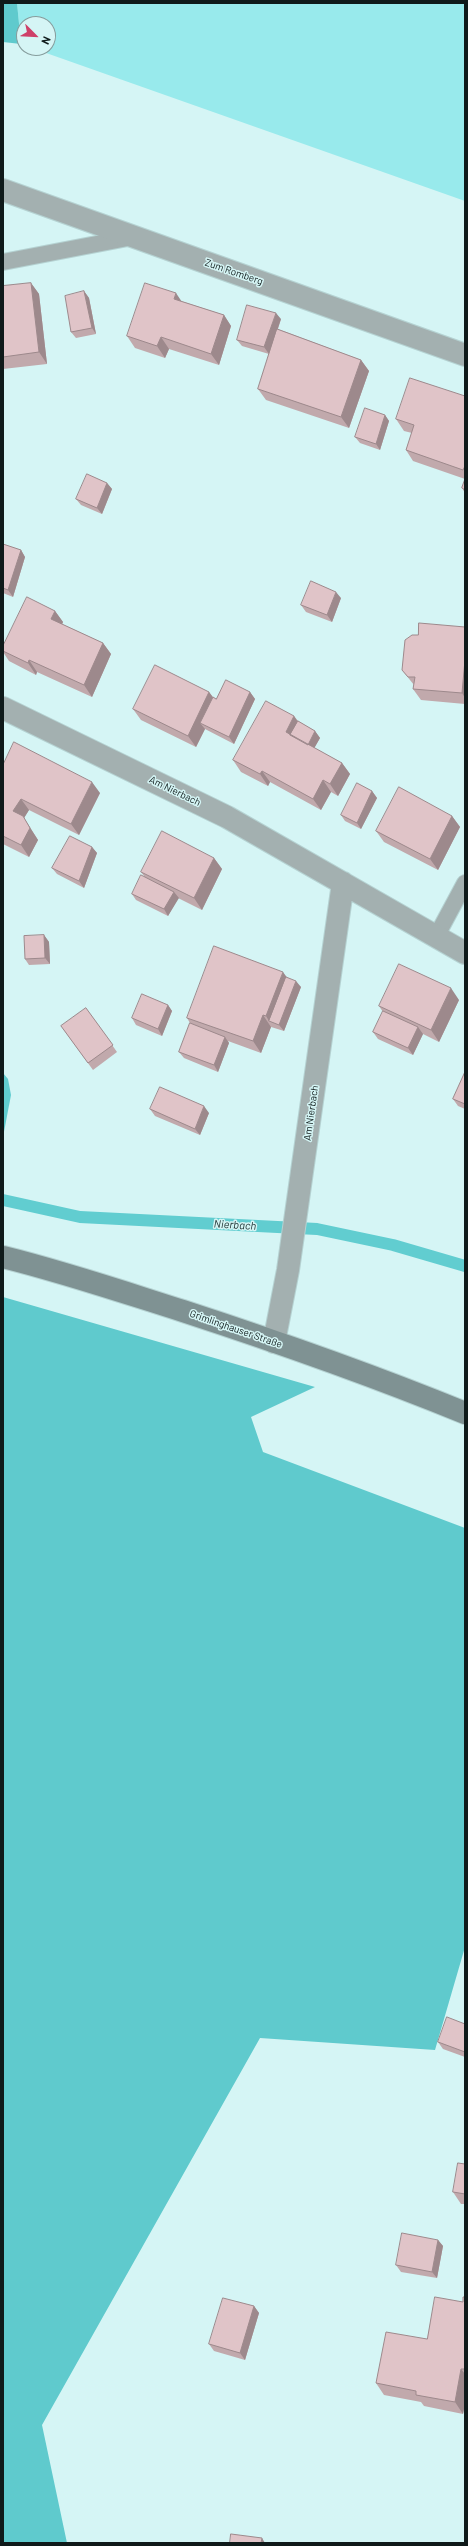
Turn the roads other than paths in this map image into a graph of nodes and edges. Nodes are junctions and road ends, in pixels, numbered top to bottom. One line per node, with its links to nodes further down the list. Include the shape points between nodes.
1 (3, 190): 2 (street, Zum Romberg)
2 (133, 237): 3 (lane); 4 (street, Zum Romberg)
3 (3, 262)
4 (465, 355)
5 (3, 708): 6 (street, Am Nierbach, via 227,817)
6 (343, 883): 8 (street, Am Nierbach); 11 (street, Am Nierbach, via 288,1270)
7 (465, 884): 8 (lane)
8 (436, 937): 9 (street, Am Nierbach)
9 (465, 953)
10 (3, 1257): 11 (main road, Grimlinghauser Straße, via 128,1293)
11 (274, 1342): 12 (main road, Grimlinghauser Straße, via 358,1370)
12 (465, 1413)

